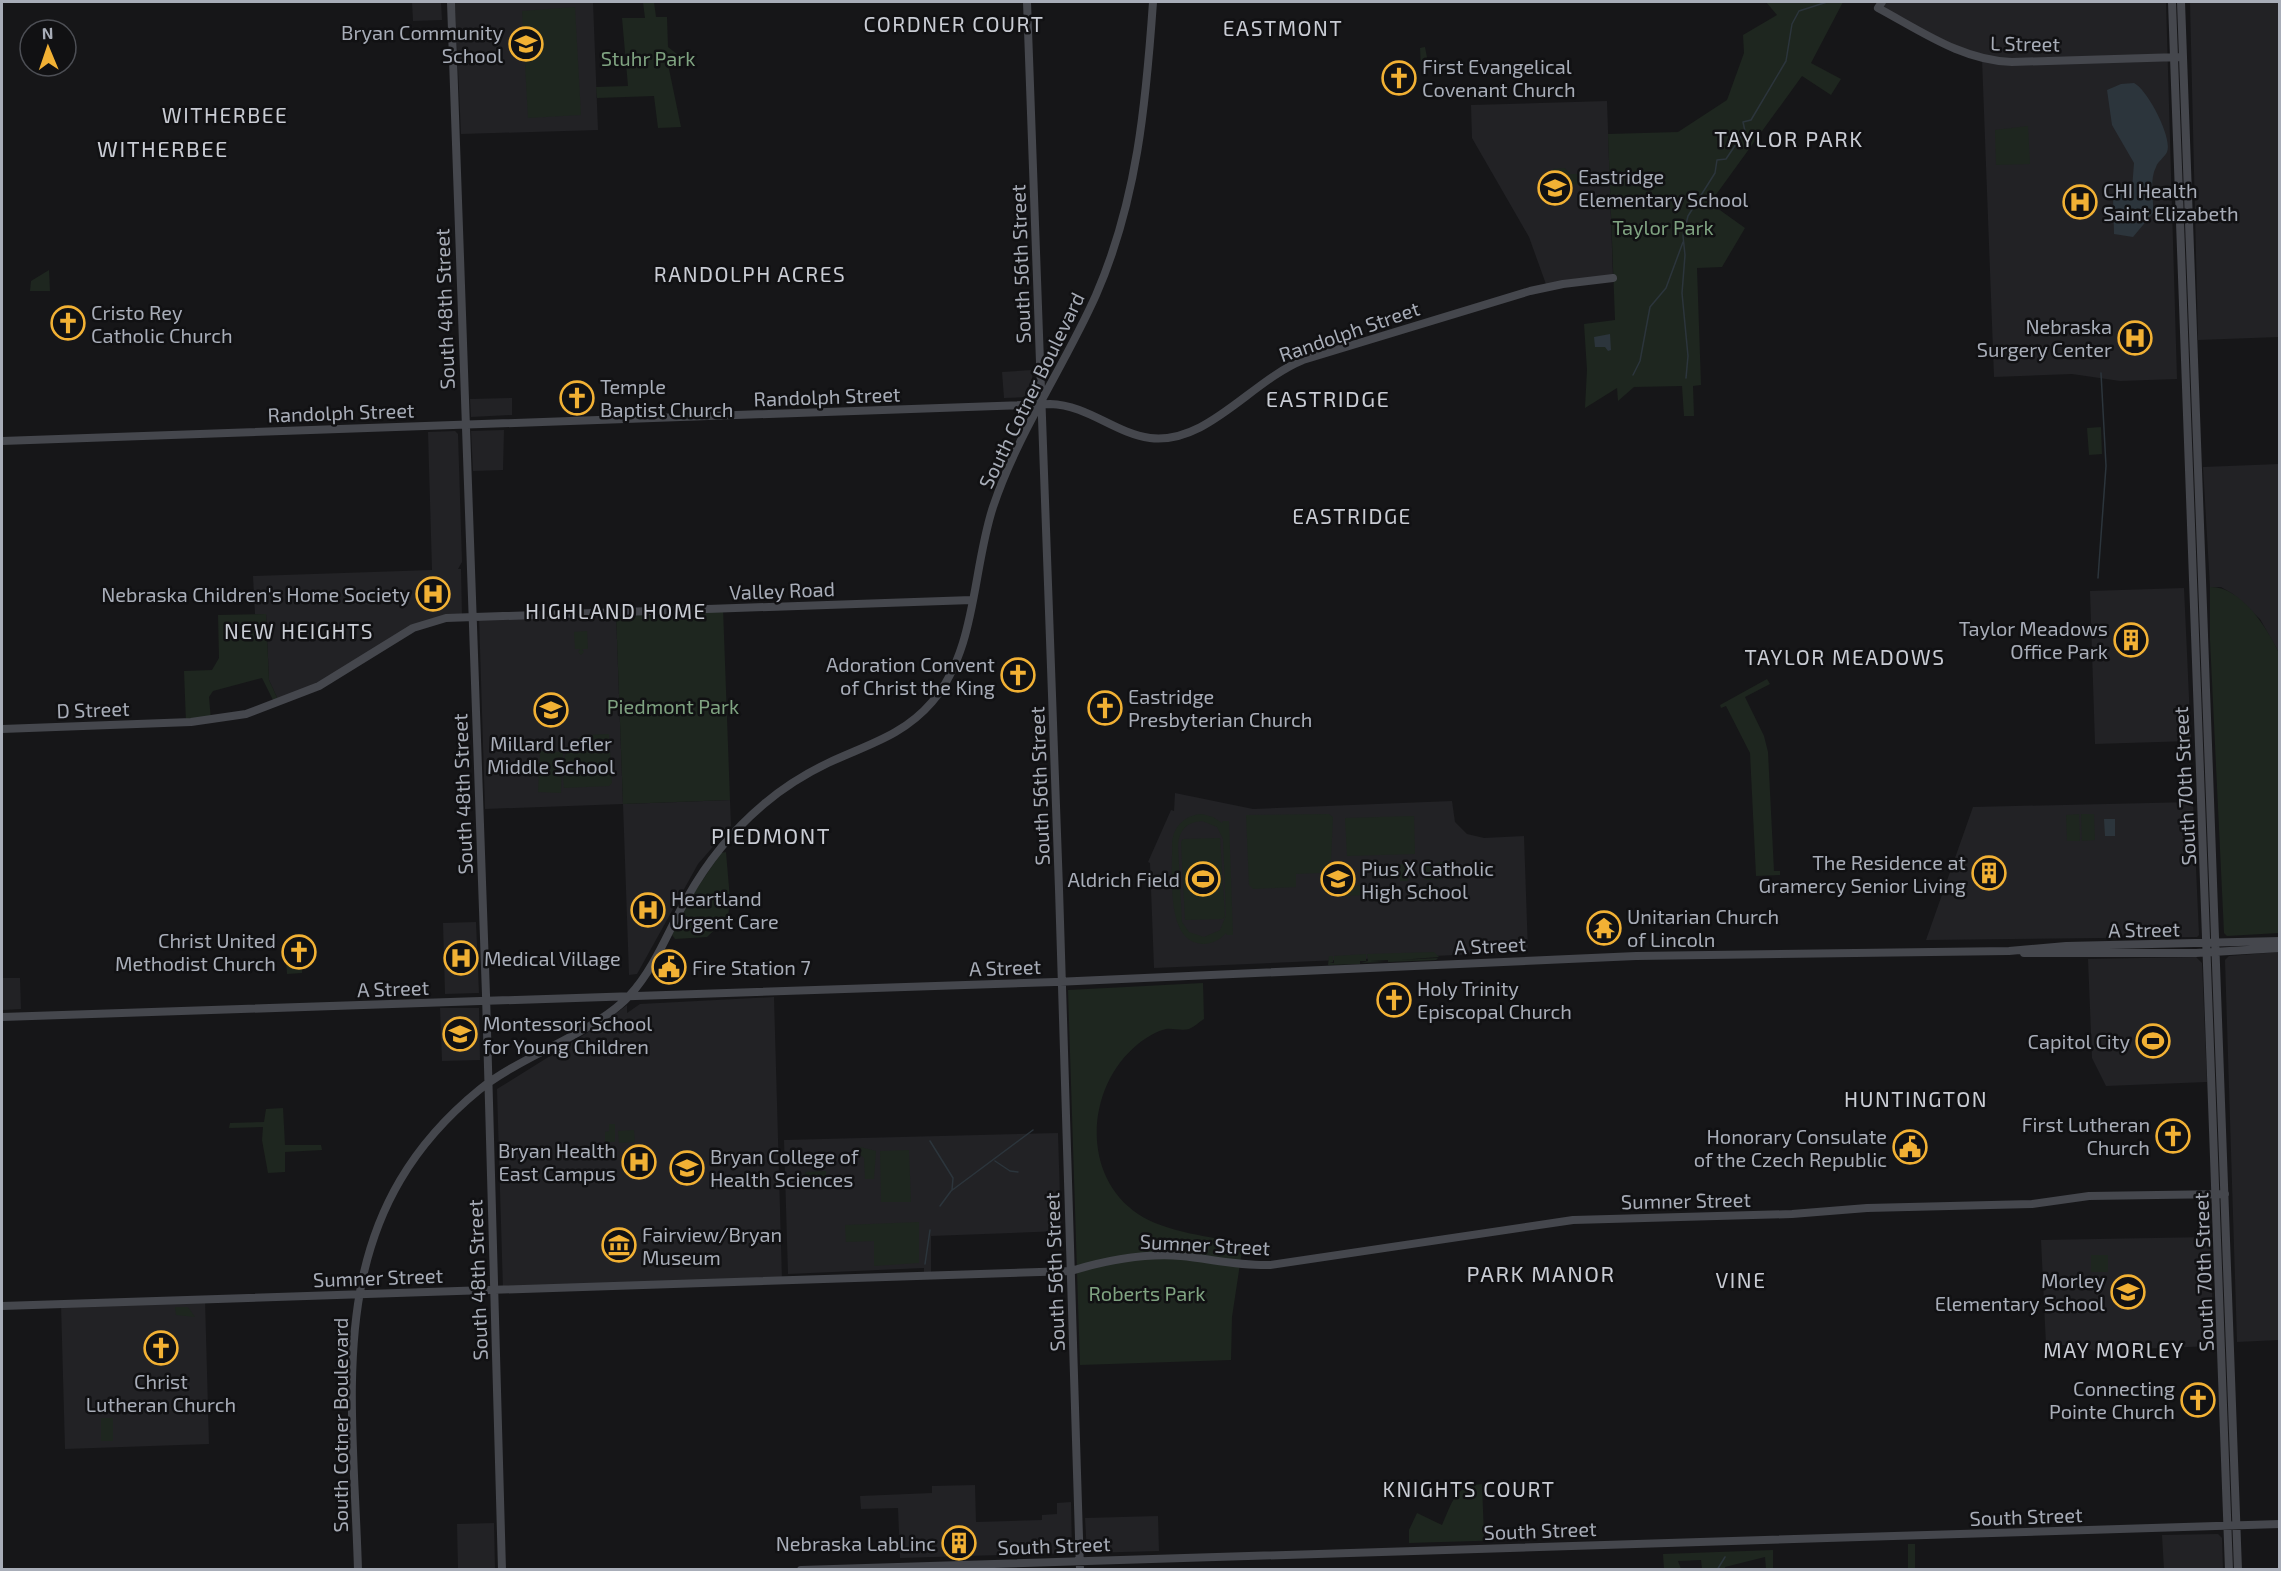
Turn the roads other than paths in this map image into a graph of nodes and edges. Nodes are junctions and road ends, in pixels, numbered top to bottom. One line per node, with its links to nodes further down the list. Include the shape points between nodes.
1 (446, 2): 8 (main road, South 48th Street)
2 (451, 2): 8 (main road, South 48th Street)
3 (1027, 2): 11 (main road, South 56th Street)
4 (1153, 2): 12 (main road, South Cotner Boulevard, via 1145,108 1131,191 1104,275)
5 (2172, 2): 9 (main road, South 70th Street)
6 (2181, 2): 9 (main road, South 70th Street)
7 (1880, 5): 9 (main road, L Street, via 1956,50 1992,60)
8 (449, 18): 14 (main road, South 48th Street)
9 (2179, 57): 21 (main road, South 70th Street)
10 (1613, 278): 13 (main road, Randolph Street, via 1538,289 1303,360 1264,381 1202,427 1179,436 1143,436 1080,408)
11 (1040, 366): 12 (main road, via 1049,371); 13 (main road, South 56th Street)
12 (1059, 370): 13 (main road, South Cotner Boulevard)
13 (1041, 405): 14 (main road, Randolph Street); 16 (main road, South Cotner Boulevard, via 1012,460 993,509); 23 (main road, South 56th Street)
14 (464, 424): 15 (main road, Randolph Street); 17 (main road, South 48th Street)
15 (2, 441)
16 (972, 600): 17 (main road, Valley Road); 24 (main road, South Cotner Boulevard, via 957,661 928,707 894,735 800,779 743,823 702,873)
17 (471, 617): 18 (main road, Valley Road, via 441,619 418,626 319,686 267,707 233,717); 25 (main road, South 48th Street)
18 (186, 723): 19 (main road, D Street)
19 (2, 729)
20 (2280, 940): 21 (main road, A Street)
21 (2212, 948): 22 (main road, A Street); 23 (main road, A Street, via 2066,946 2009,951 1630,956); 28 (main road, South 70th Street)
22 (2280, 948)
23 (1061, 982): 24 (main road, A Street); 29 (main road, South 56th Street)
24 (629, 996): 25 (main road, A Street); 27 (main road, South Cotner Boulevard, via 598,1019)
25 (486, 1001): 26 (main road, A Street); 27 (main road, South 48th Street)
26 (2, 1017)
27 (488, 1083): 30 (main road, South 48th Street); 31 (main road, South Cotner Boulevard, via 445,1122 407,1170 369,1248)
28 (2221, 1194): 29 (main road, Sumner Street, via 2089,1196 2032,1204 1597,1218 1283,1264 1142,1256); 34 (main road, South 70th Street)
29 (1071, 1271): 30 (main road, Sumner Street); 35 (main road, South 56th Street)
30 (494, 1290): 31 (main road, Sumner Street); 37 (main road, South 48th Street)
31 (358, 1294): 32 (main road, Sumner Street); 36 (main road, South Cotner Boulevard, via 352,1349)
32 (2, 1306)
33 (2280, 1524): 34 (main road, South Street)
34 (2233, 1526): 35 (main road, South Street); 39 (main road, South 70th Street); 40 (main road, South 70th Street)
35 (1080, 1565): 38 (main road, South Street)
36 (358, 1569)
37 (502, 1569)
38 (801, 1569)
39 (2229, 1569)
40 (2238, 1569)

